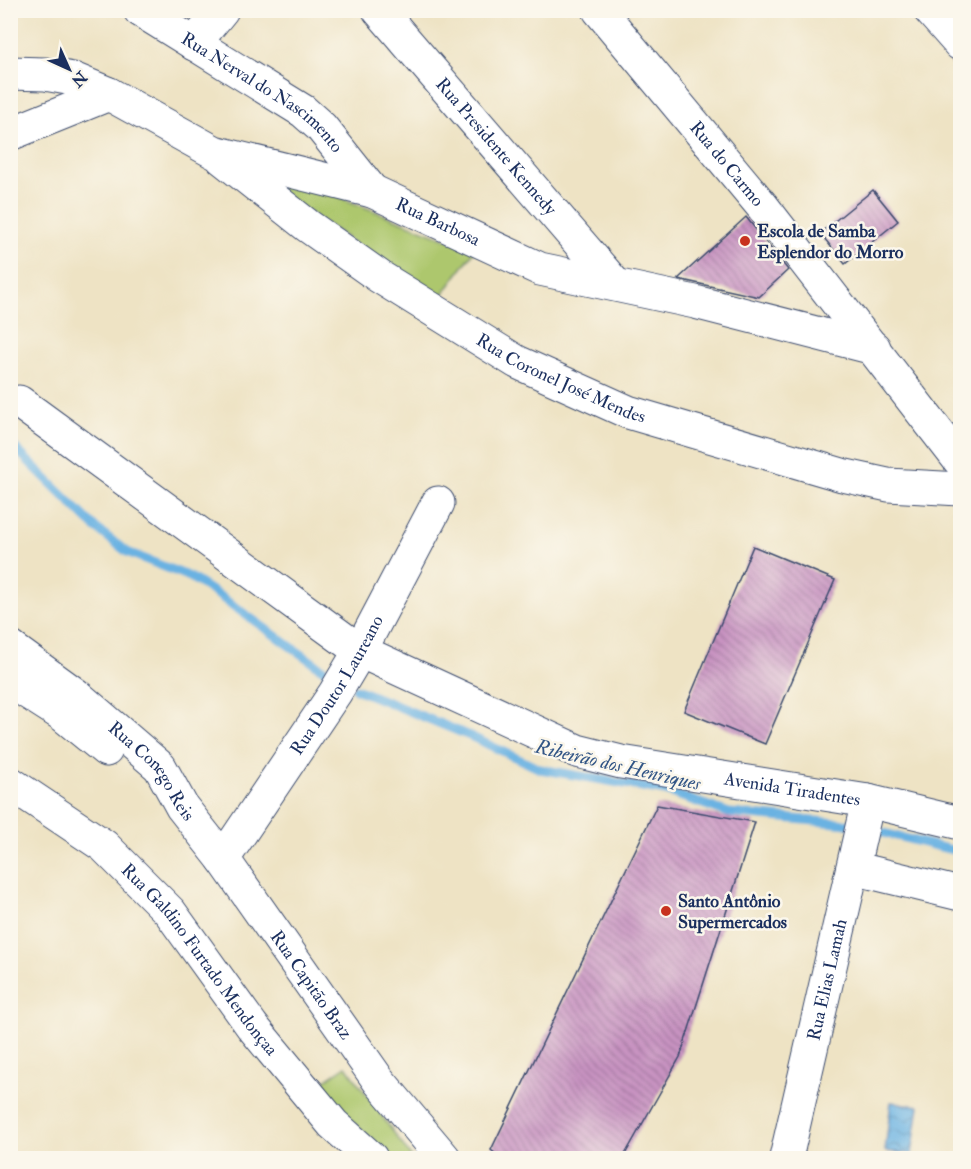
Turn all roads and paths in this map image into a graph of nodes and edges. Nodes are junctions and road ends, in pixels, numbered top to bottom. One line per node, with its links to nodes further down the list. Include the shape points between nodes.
1 (140, 10): 8 (street, Rua Nerval do Nascimento)
2 (222, 10): 8 (street)
3 (379, 10): 15 (street, Rua Presidente Kennedy)
4 (599, 10): 16 (street, Rua do Carmo)
5 (930, 10): 9 (street)
6 (954, 10): 7 (street)
7 (960, 29)
8 (194, 44): 14 (street, Rua Nerval do Nascimento, via 303,111 321,127)
9 (960, 44)
10 (10, 73): 11 (street, Rua Barbosa, via 73,79)
11 (109, 94): 12 (street); 13 (street, Rua Barbosa)
12 (10, 134)
13 (214, 152): 14 (street, Rua Barbosa); 19 (street, Rua Coronel José Mendes, via 381,277 517,362 628,412 685,430 888,485)
14 (372, 191): 15 (street, Rua Barbosa, via 540,269)
15 (614, 283): 16 (street, Rua Barbosa)
16 (874, 348): 18 (street, Rua do Carmo)
17 (19, 402): 22 (street, Avenida Tiradentes)
18 (960, 461)
19 (960, 489)
20 (438, 503): 22 (street, Rua Doutor Laureano)
21 (10, 648): 26 (street, Rua Conego Reis, via 75,695 160,767)
22 (360, 651): 25 (street, Avenida Tiradentes, via 577,751 621,762); 28 (street, Rua Doutor Laureano)
23 (10, 681): 26 (street, Rua Conego Reis, via 63,715)
24 (10, 783): 31 (street, Rua Galdino Furtado Mendonçaa, via 104,846 170,912 252,1026 333,1124)
25 (868, 801): 27 (street, Avenida Tiradentes); 29 (street, Rua Elias Lamah)
26 (182, 807): 28 (street, Rua Capitão Braz)
27 (960, 823)
28 (223, 859): 32 (street, Rua Capitão Braz, via 379,1081)
29 (853, 868): 30 (street); 33 (street, Rua Elias Lamah)
30 (960, 894)
31 (371, 1158)
32 (444, 1158)
33 (786, 1158)

